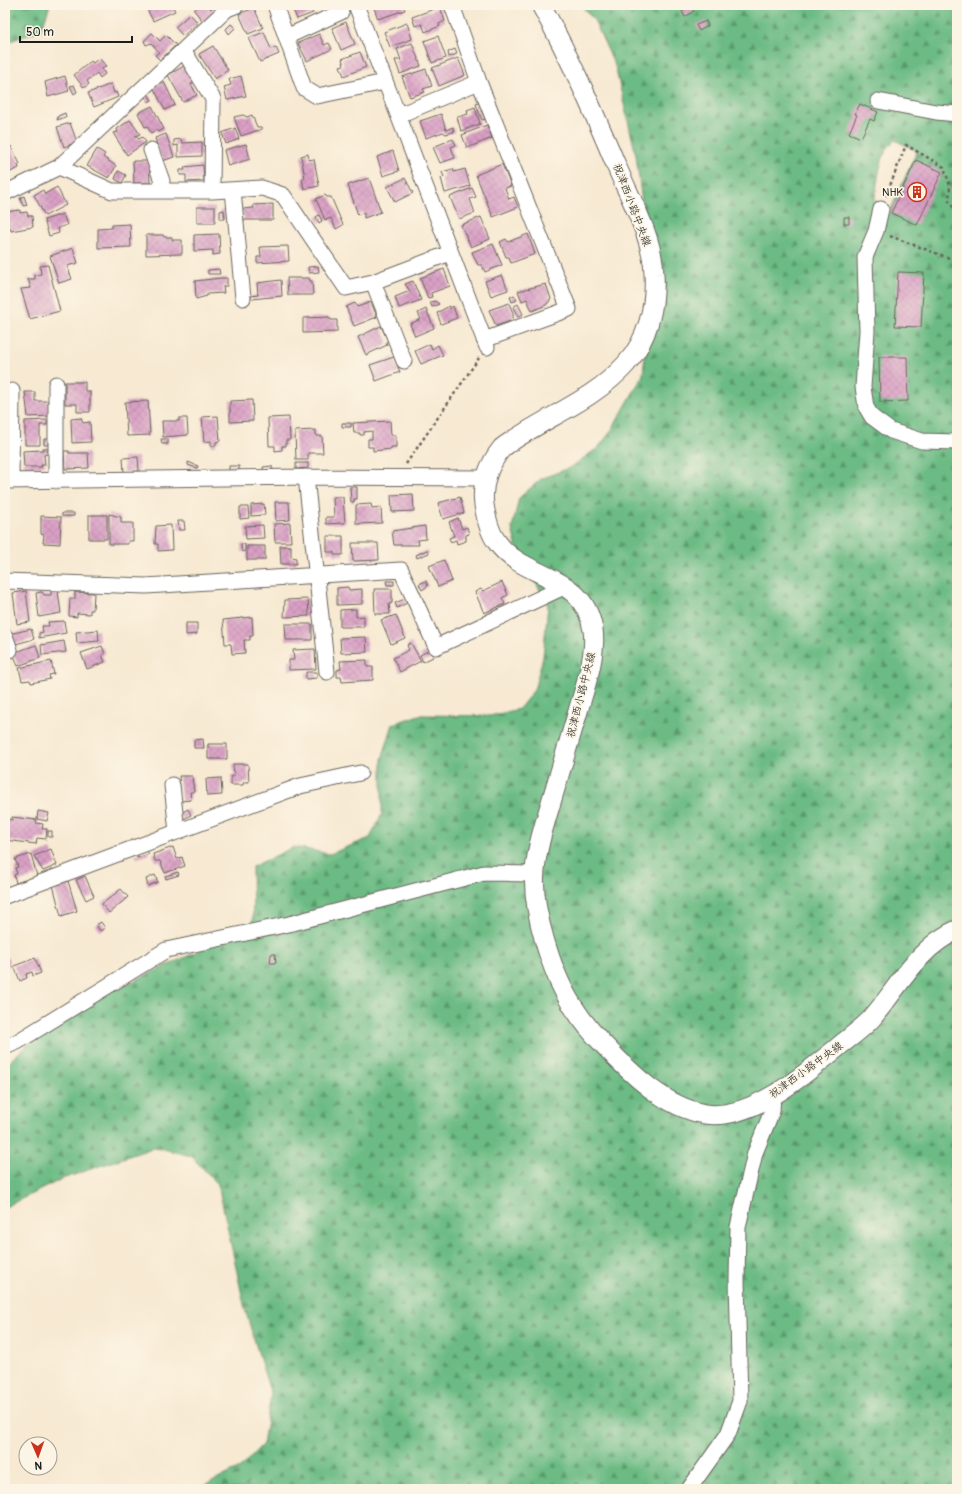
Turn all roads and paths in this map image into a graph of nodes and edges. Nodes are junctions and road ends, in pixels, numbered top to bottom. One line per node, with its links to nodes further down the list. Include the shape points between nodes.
1 (235, 5): 8 (street)
2 (275, 5): 7 (street)
3 (356, 5): 9 (street)
4 (452, 5): 10 (street)
5 (541, 5): 36 (main road, 祝津西小路中央線, via 569,58 640,220 654,273 654,303 651,318 628,363 608,383 502,448 494,457)
6 (341, 12): 7 (street)
7 (286, 37): 9 (street, via 304,88 317,96)
8 (184, 51): 15 (street); 18 (street, via 213,99)
9 (385, 82): 13 (street)
10 (479, 82): 13 (street); 28 (street, via 569,309)
11 (878, 101): 12 (street)
12 (957, 114)
13 (399, 115): 23 (street)
14 (151, 150): 17 (street, via 162,181)
15 (59, 167): 17 (street, via 112,191); 19 (street)
16 (233, 190): 18 (street); 25 (street, via 262,188 283,195 346,288); 26 (street)
17 (160, 191): 18 (street)
18 (212, 191)
19 (5, 193)
20 (880, 209): 21 (path, via 906,145 944,167 950,186 949,201); 22 (street)
21 (957, 212)
22 (876, 231): 24 (path); 33 (street, via 865,257 867,331 863,387 866,407 872,417 891,431 922,441)
23 (450, 253): 25 (street); 28 (street)
24 (957, 261)
25 (373, 282): 30 (street)
26 (243, 298)
27 (957, 339): 29 (path)
28 (485, 343): 35 (path)
29 (955, 344)
30 (404, 361)
31 (56, 384): 37 (street)
32 (12, 391): 38 (street)
33 (957, 442)
34 (306, 477): 35 (street); 37 (street); 39 (street)
35 (397, 478): 36 (street)
36 (486, 478): 41 (main road, 祝津西小路中央線, via 482,495 489,527 496,542 509,555)
37 (56, 480): 38 (street)
38 (8, 481)
39 (316, 576): 40 (street, via 146,586); 41 (street, via 401,570 436,647); 42 (street)
40 (5, 581)
41 (566, 586): 46 (main road, 祝津西小路中央線, via 587,611 593,631 593,655 540,840)
42 (327, 672)
43 (360, 773): 45 (street, via 300,786)
44 (172, 785): 45 (street)
45 (177, 832): 47 (street)
46 (534, 874): 49 (street, via 484,873 289,924 166,950); 50 (main road, 祝津西小路中央線, via 538,913 559,981 571,1004 591,1032 616,1058 668,1100 706,1114 726,1114 745,1109)
47 (5, 896)
48 (957, 930): 50 (main road, 祝津西小路中央線, via 927,948 870,1021 811,1069)
49 (5, 1047)
50 (773, 1095): 51 (street, via 772,1112 755,1153 738,1226 740,1401 728,1434)
51 (689, 1489)

